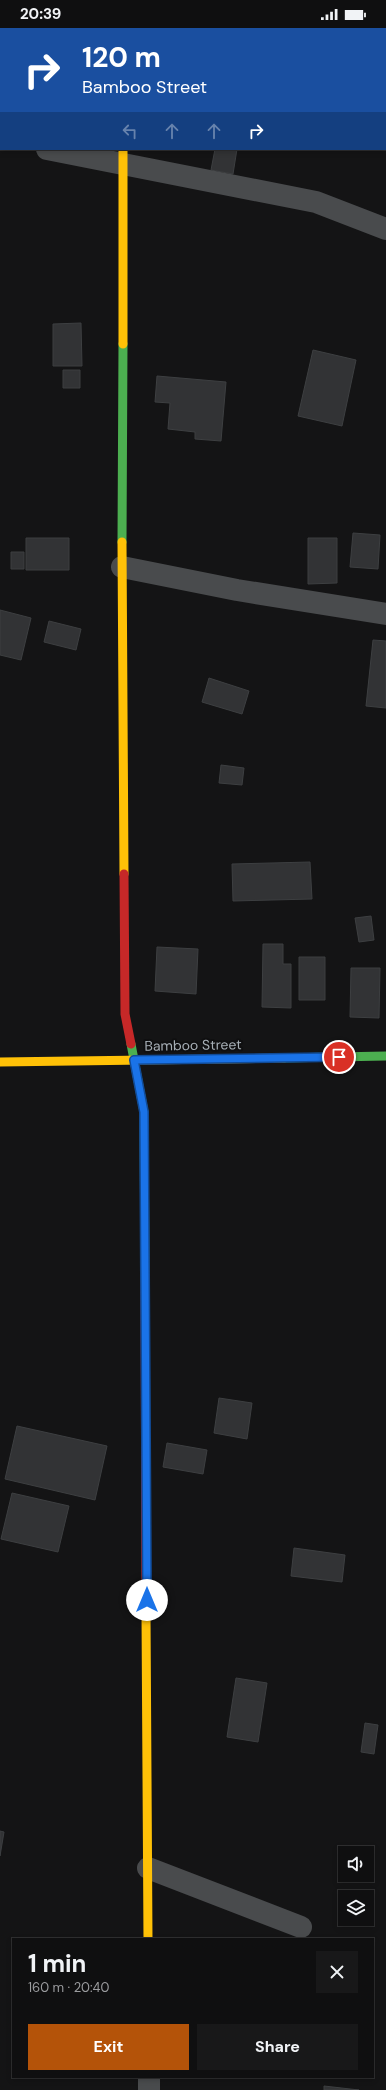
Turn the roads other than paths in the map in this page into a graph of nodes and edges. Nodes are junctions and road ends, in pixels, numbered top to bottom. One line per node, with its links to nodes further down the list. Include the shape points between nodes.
1 (58, 150): 2 (street)
2 (123, 156): 3 (street, via 316,202); 4 (street)
3 (386, 229)
4 (122, 567): 5 (street, via 237,590); 7 (street, via 125,1014)
5 (386, 614)
6 (386, 1056): 7 (street, Bamboo Street)
7 (134, 1060): 8 (street, Bamboo Street); 9 (street, via 144,1112)
8 (0, 1062)
9 (148, 1868): 10 (street); 11 (street)
10 (301, 1927)
11 (148, 1938)
12 (149, 2078): 13 (street)
13 (149, 2090)

